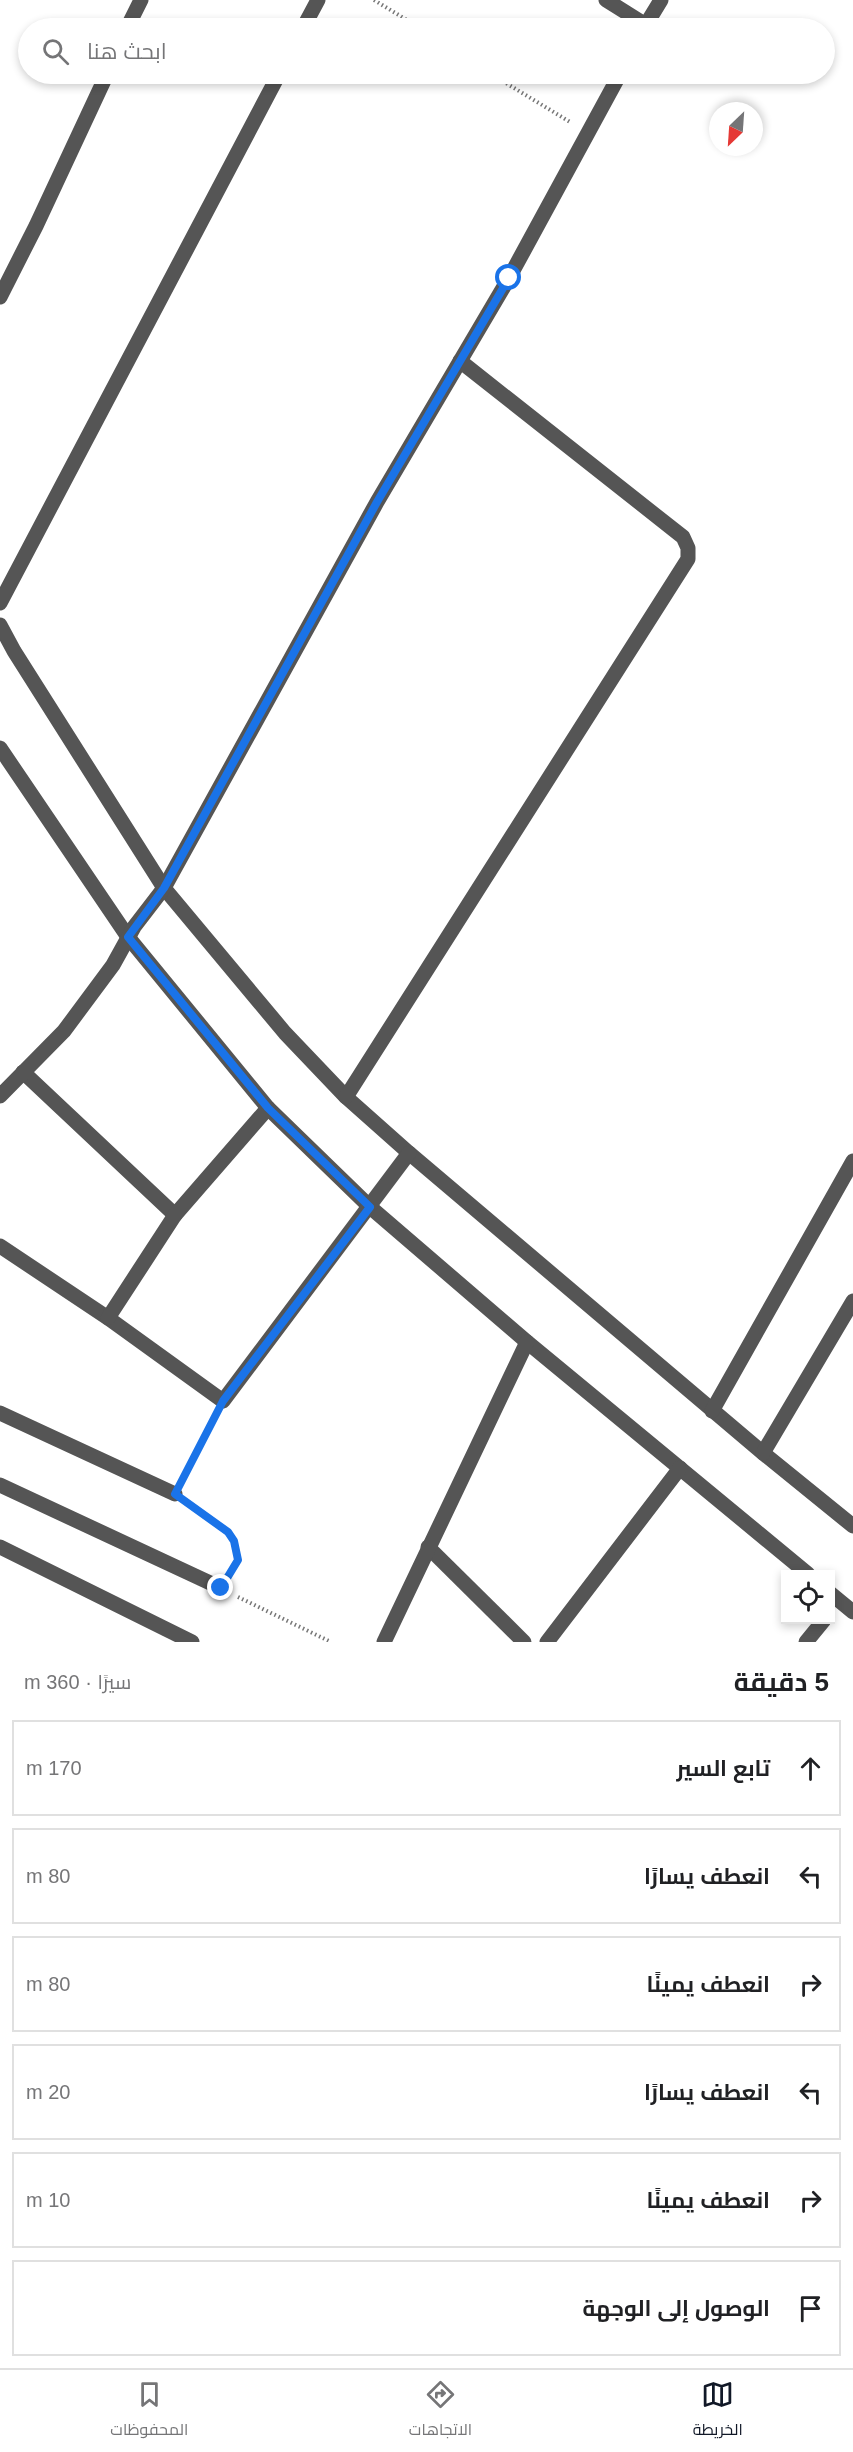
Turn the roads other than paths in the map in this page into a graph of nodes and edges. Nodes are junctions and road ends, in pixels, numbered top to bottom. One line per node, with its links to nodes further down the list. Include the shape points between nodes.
1 (141, 0): 5 (street)
2 (318, 0): 6 (street)
3 (606, 0): 7 (street)
4 (661, 0): 8 (street)
5 (133, 18)
6 (308, 18)
7 (632, 18)
8 (650, 18)
9 (101, 84): 12 (street)
10 (274, 84): 14 (street)
11 (615, 84): 13 (street)
12 (0, 297)
13 (460, 361): 17 (street, via 377,502); 21 (street, via 683,537 688,559)
14 (0, 603)
15 (0, 625): 17 (street)
16 (0, 748): 18 (street)
17 (164, 888): 18 (street); 21 (street, via 278,1024)
18 (128, 937): 19 (street, via 113,965 64,1031); 22 (street)
19 (23, 1072): 20 (street); 26 (street)
20 (0, 1096)
21 (346, 1096): 23 (street)
22 (268, 1108): 25 (street); 26 (street)
23 (409, 1153): 25 (street); 31 (street)
24 (853, 1161): 31 (street)
25 (370, 1207): 29 (street, via 223,1401); 30 (street)
26 (175, 1215): 29 (street)
27 (0, 1246): 29 (street)
28 (853, 1301): 33 (street)
29 (108, 1318)
30 (527, 1342): 34 (street); 39 (street)
31 (712, 1411): 33 (street)
32 (0, 1413): 36 (street)
33 (763, 1453): 37 (street)
34 (680, 1468): 40 (street); 48 (street)
35 (0, 1485): 41 (street)
36 (175, 1494)
37 (853, 1526)
38 (0, 1546): 45 (street)
39 (428, 1547): 46 (street); 47 (street)
40 (802, 1570)
41 (221, 1588)
42 (835, 1603): 43 (street)
43 (853, 1612)
44 (821, 1624): 49 (street)
45 (192, 1642)
46 (384, 1642)
47 (524, 1642)
48 (547, 1642)
49 (806, 1642)

